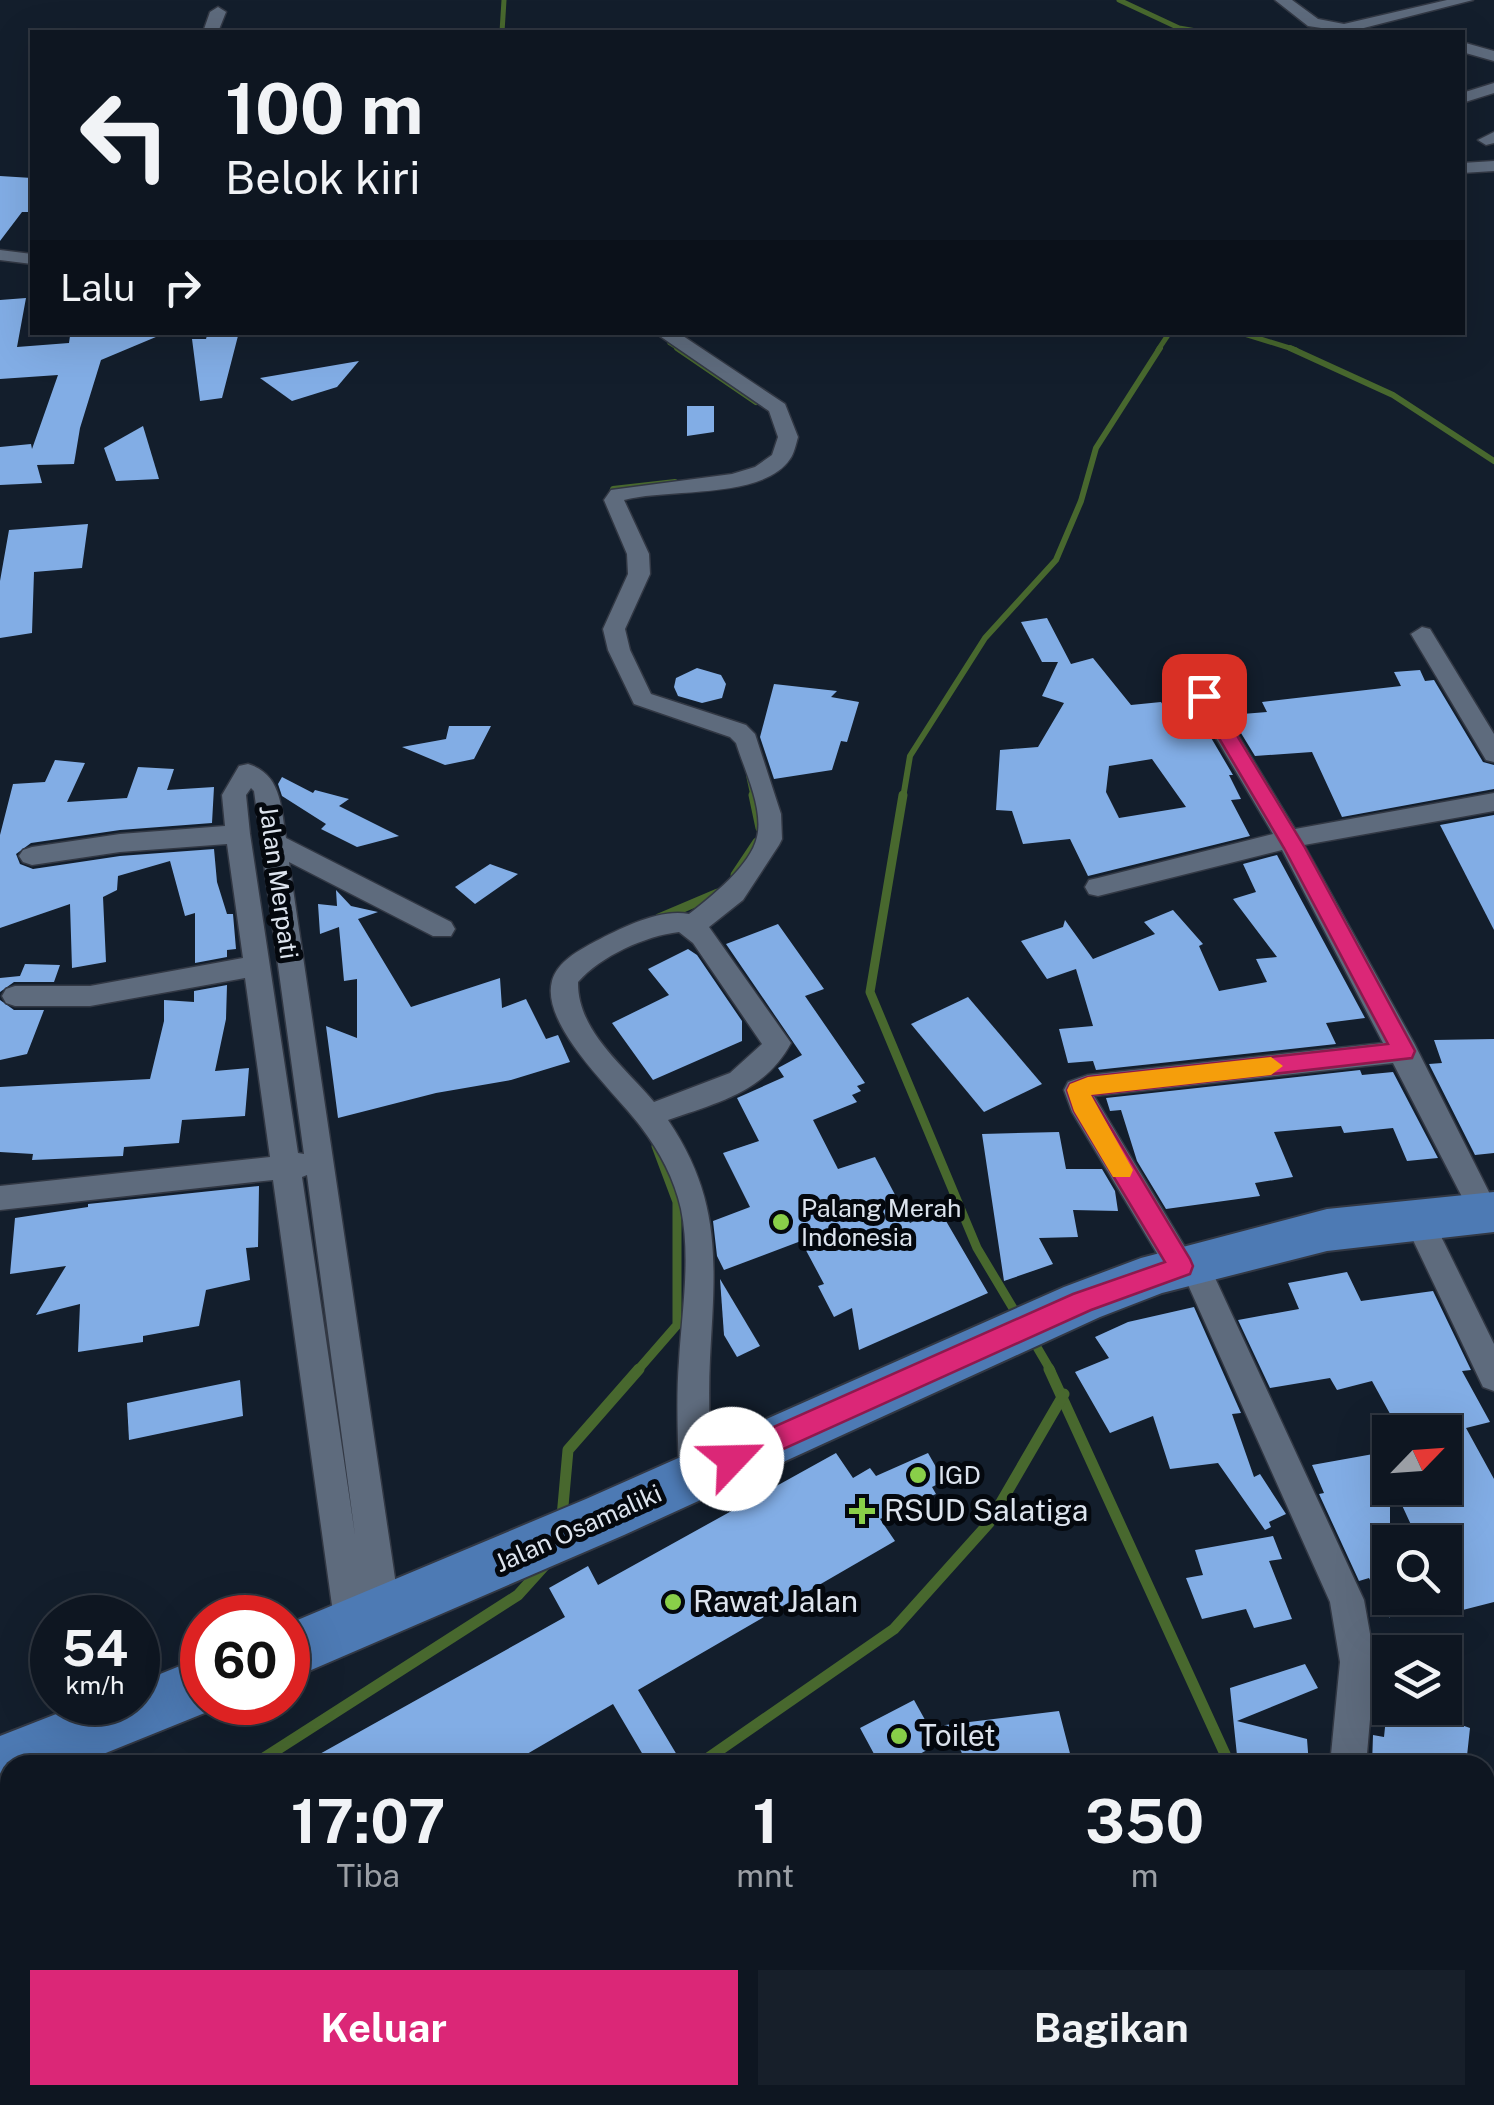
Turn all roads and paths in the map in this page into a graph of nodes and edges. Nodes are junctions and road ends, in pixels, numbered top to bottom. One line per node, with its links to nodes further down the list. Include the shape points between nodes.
1 (1282, 0): 3 (street, via 1328,28)
2 (1466, 0): 3 (street)
3 (1418, 11)
4 (218, 12): 5 (street)
5 (211, 30)
6 (1465, 48): 7 (street)
7 (1494, 56)
8 (1494, 88): 9 (street)
9 (1465, 97)
10 (1494, 166): 11 (street)
11 (1465, 168)
12 (0, 255): 13 (street)
13 (30, 259)
14 (668, 335): 24 (street, via 778,408 788,442 778,465 708,486 634,489 614,500 638,554 639,574 614,629 629,675 642,699 738,731 747,740 770,814 770,839 734,893)
15 (1422, 634): 17 (street)
16 (1204, 696): 20 (street)
17 (1494, 754)
18 (1494, 802): 20 (street)
19 (238, 834): 21 (street, Jalan Merpati, via 234,795 248,772 266,788); 22 (street); 26 (street, Jalan Merpati)
20 (1289, 839): 23 (street); 28 (street)
21 (274, 843): 25 (street); 30 (street, Jalan Merpati)
22 (32, 856)
23 (1098, 887)
24 (692, 926): 29 (street, via 777,1043 770,1062 738,1082); 29 (street, via 665,923 572,966 564,983 570,1013 587,1043)
25 (442, 929)
26 (259, 965): 27 (street, via 90,996); 31 (street, Jalan Merpati)
27 (15, 996)
28 (1404, 1051): 33 (street); 35 (street, via 1078,1090)
29 (649, 1115): 37 (street, via 680,1162 702,1246)
30 (316, 1162): 31 (street); 38 (street, Jalan Merpati)
31 (287, 1167): 32 (street); 38 (street, Jalan Merpati)
32 (0, 1198)
33 (1490, 1213): 34 (main road, Jalan Osamaliki)
34 (1418, 1219): 35 (main road, Jalan Osamaliki, via 1327,1230); 36 (street)
35 (1187, 1265): 37 (main road, Jalan Osamaliki, via 1082,1302); 42 (street, via 1358,1634)
36 (1494, 1377)
37 (695, 1475): 38 (main road, Jalan Osamaliki)
38 (368, 1619): 39 (main road, Jalan Osamaliki)
39 (310, 1643)
40 (180, 1695): 41 (main road)
41 (41, 1755)
42 (1349, 1755)

